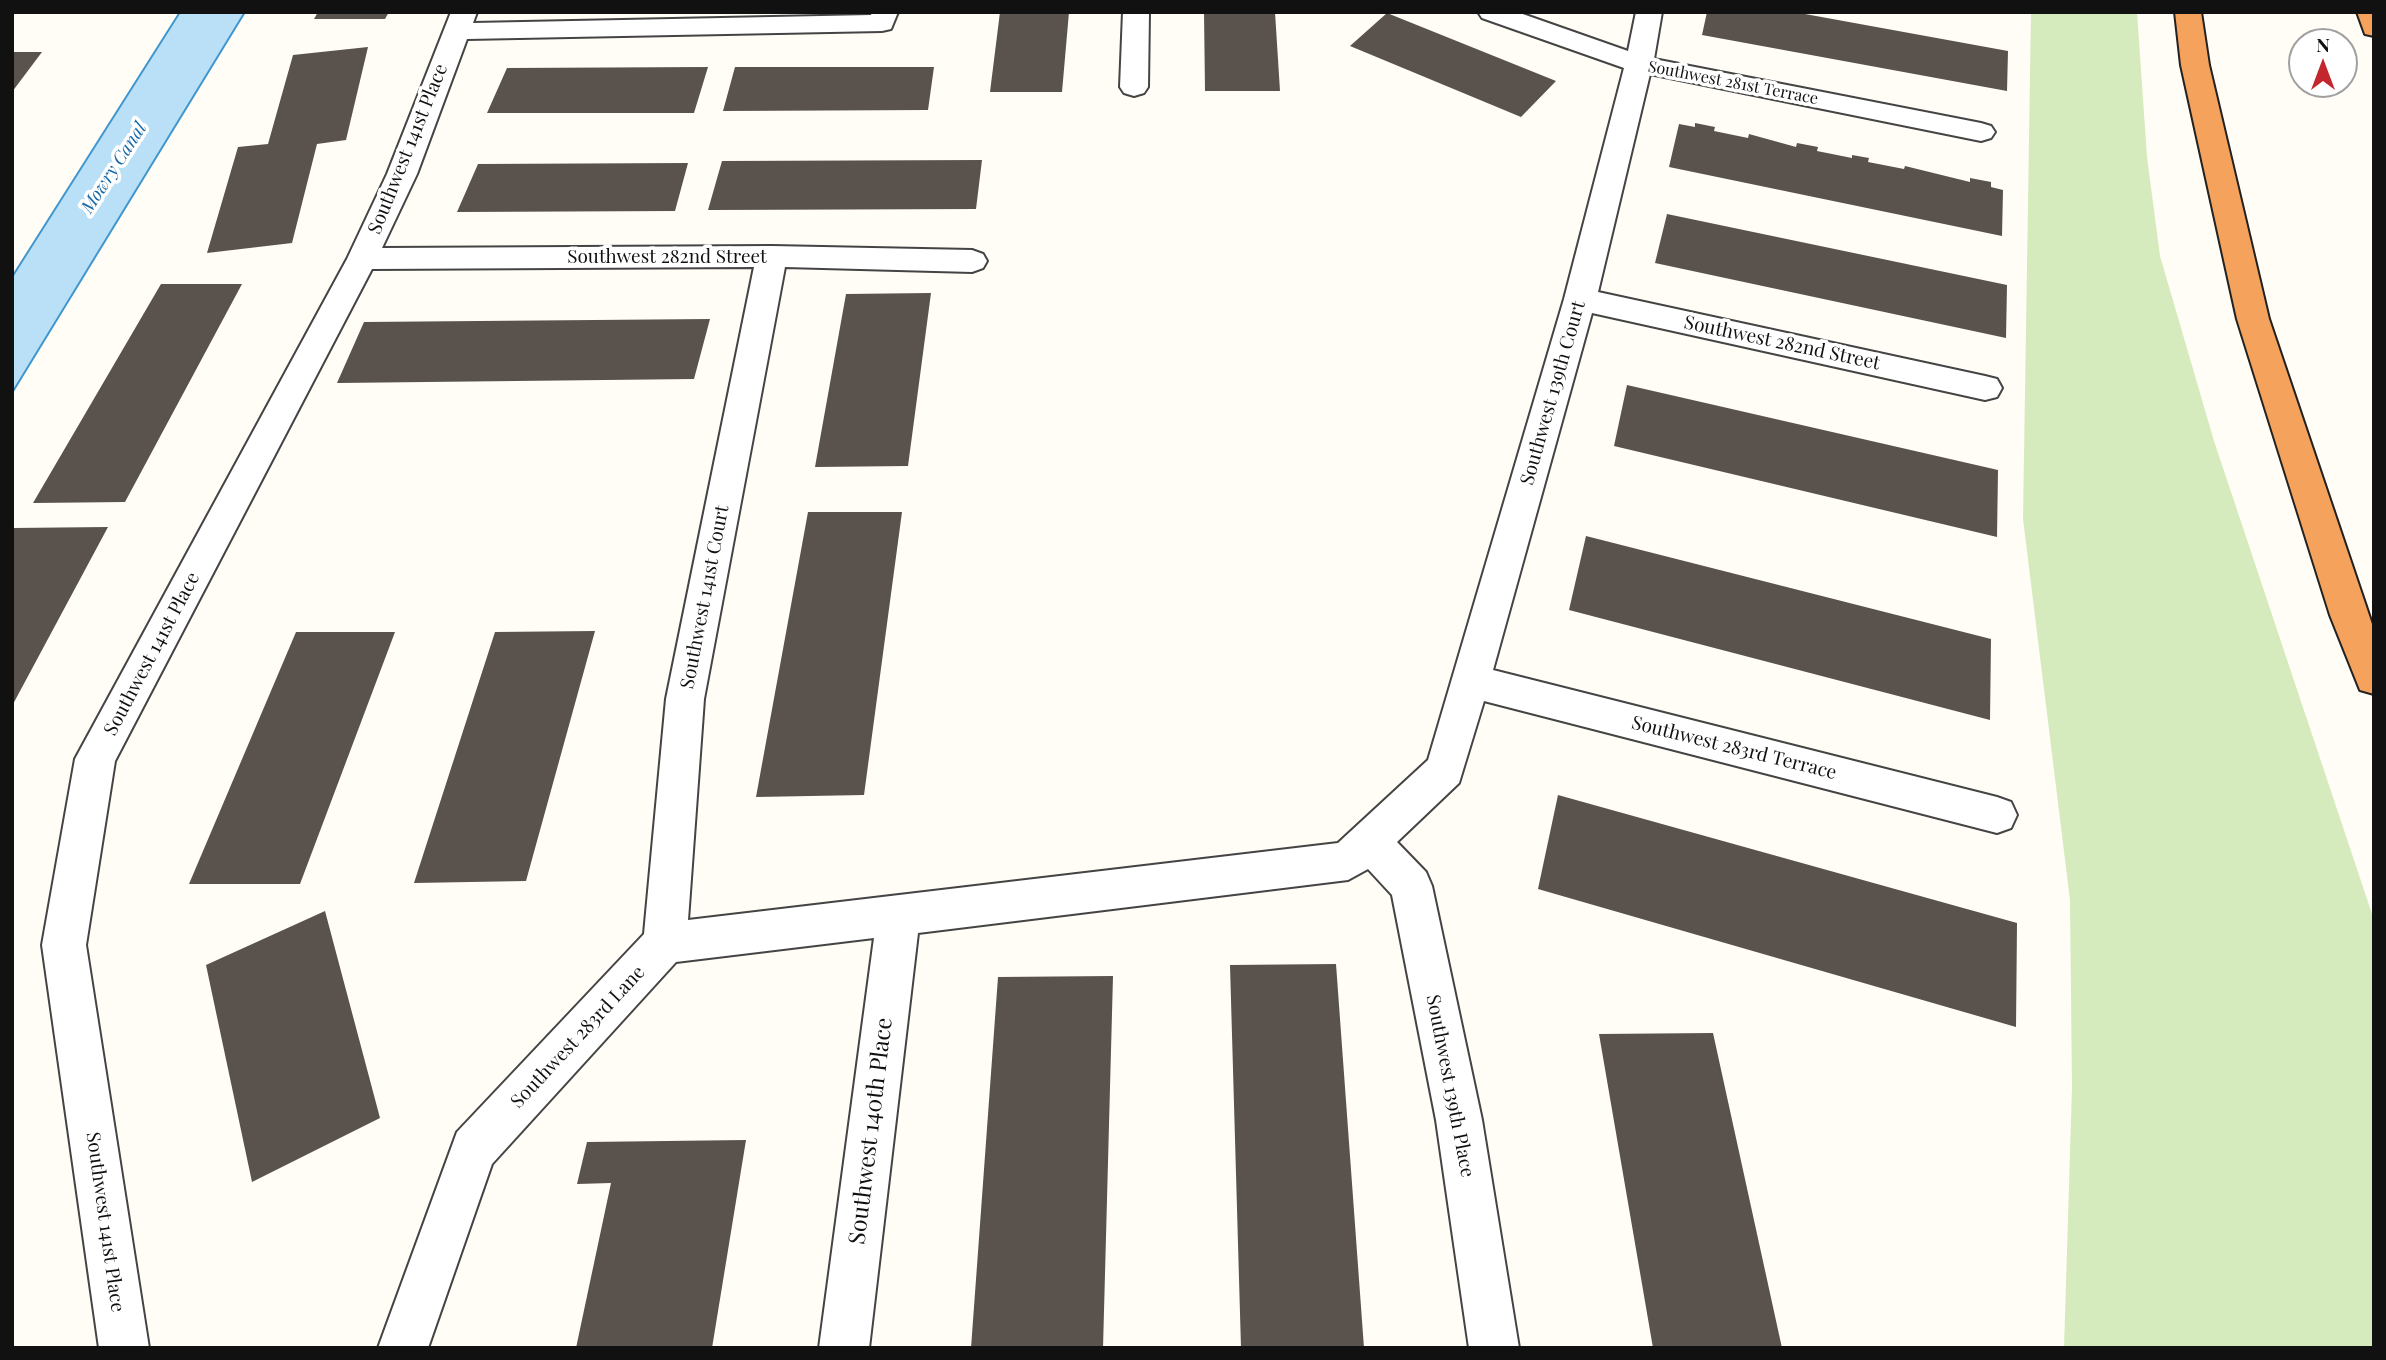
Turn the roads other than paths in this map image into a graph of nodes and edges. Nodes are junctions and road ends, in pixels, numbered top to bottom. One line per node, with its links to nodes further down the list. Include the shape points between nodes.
1 (1136, 12): 11 (street)
2 (1491, 12): 10 (street, Southwest 281st Terrace)
3 (1649, 12): 10 (street, Southwest 139th Court)
4 (2188, 12): 18 (highway, via 2194,65 2252,319)
5 (2370, 12): 9 (highway)
6 (884, 18): 7 (street)
7 (537, 21): 8 (street)
8 (459, 22): 14 (street, Southwest 141st Place, via 402,174)
9 (2374, 28)
10 (1639, 64): 12 (street, Southwest 281st Terrace); 16 (street, Southwest 139th Court)
11 (1134, 87)
12 (1981, 132)
13 (772, 256): 14 (street, Southwest 282nd Street); 15 (street, Southwest 282nd Street); 23 (street, Southwest 141st Court, via 685,699)
14 (362, 259): 24 (street, Southwest 141st Place, via 96,759 64,945)
15 (971, 261)
16 (1580, 299): 17 (street, Southwest 282nd Street); 19 (street, Southwest 139th Court)
17 (1985, 388)
18 (2374, 678)
19 (1470, 681): 20 (street, Southwest 283rd Terrace); 21 (street, Southwest 139th Court, via 1446,770)
20 (1997, 815)
21 (1369, 841): 22 (street, via 1348,861); 27 (street, Southwest 139th Place, via 1411,886 1459,1120)
22 (899, 915): 23 (street); 26 (street, Southwest 140th Place)
23 (665, 943): 25 (street, Southwest 283rd Lane, via 474,1149)
24 (124, 1348)
25 (403, 1348)
26 (844, 1348)
27 (1494, 1348)

